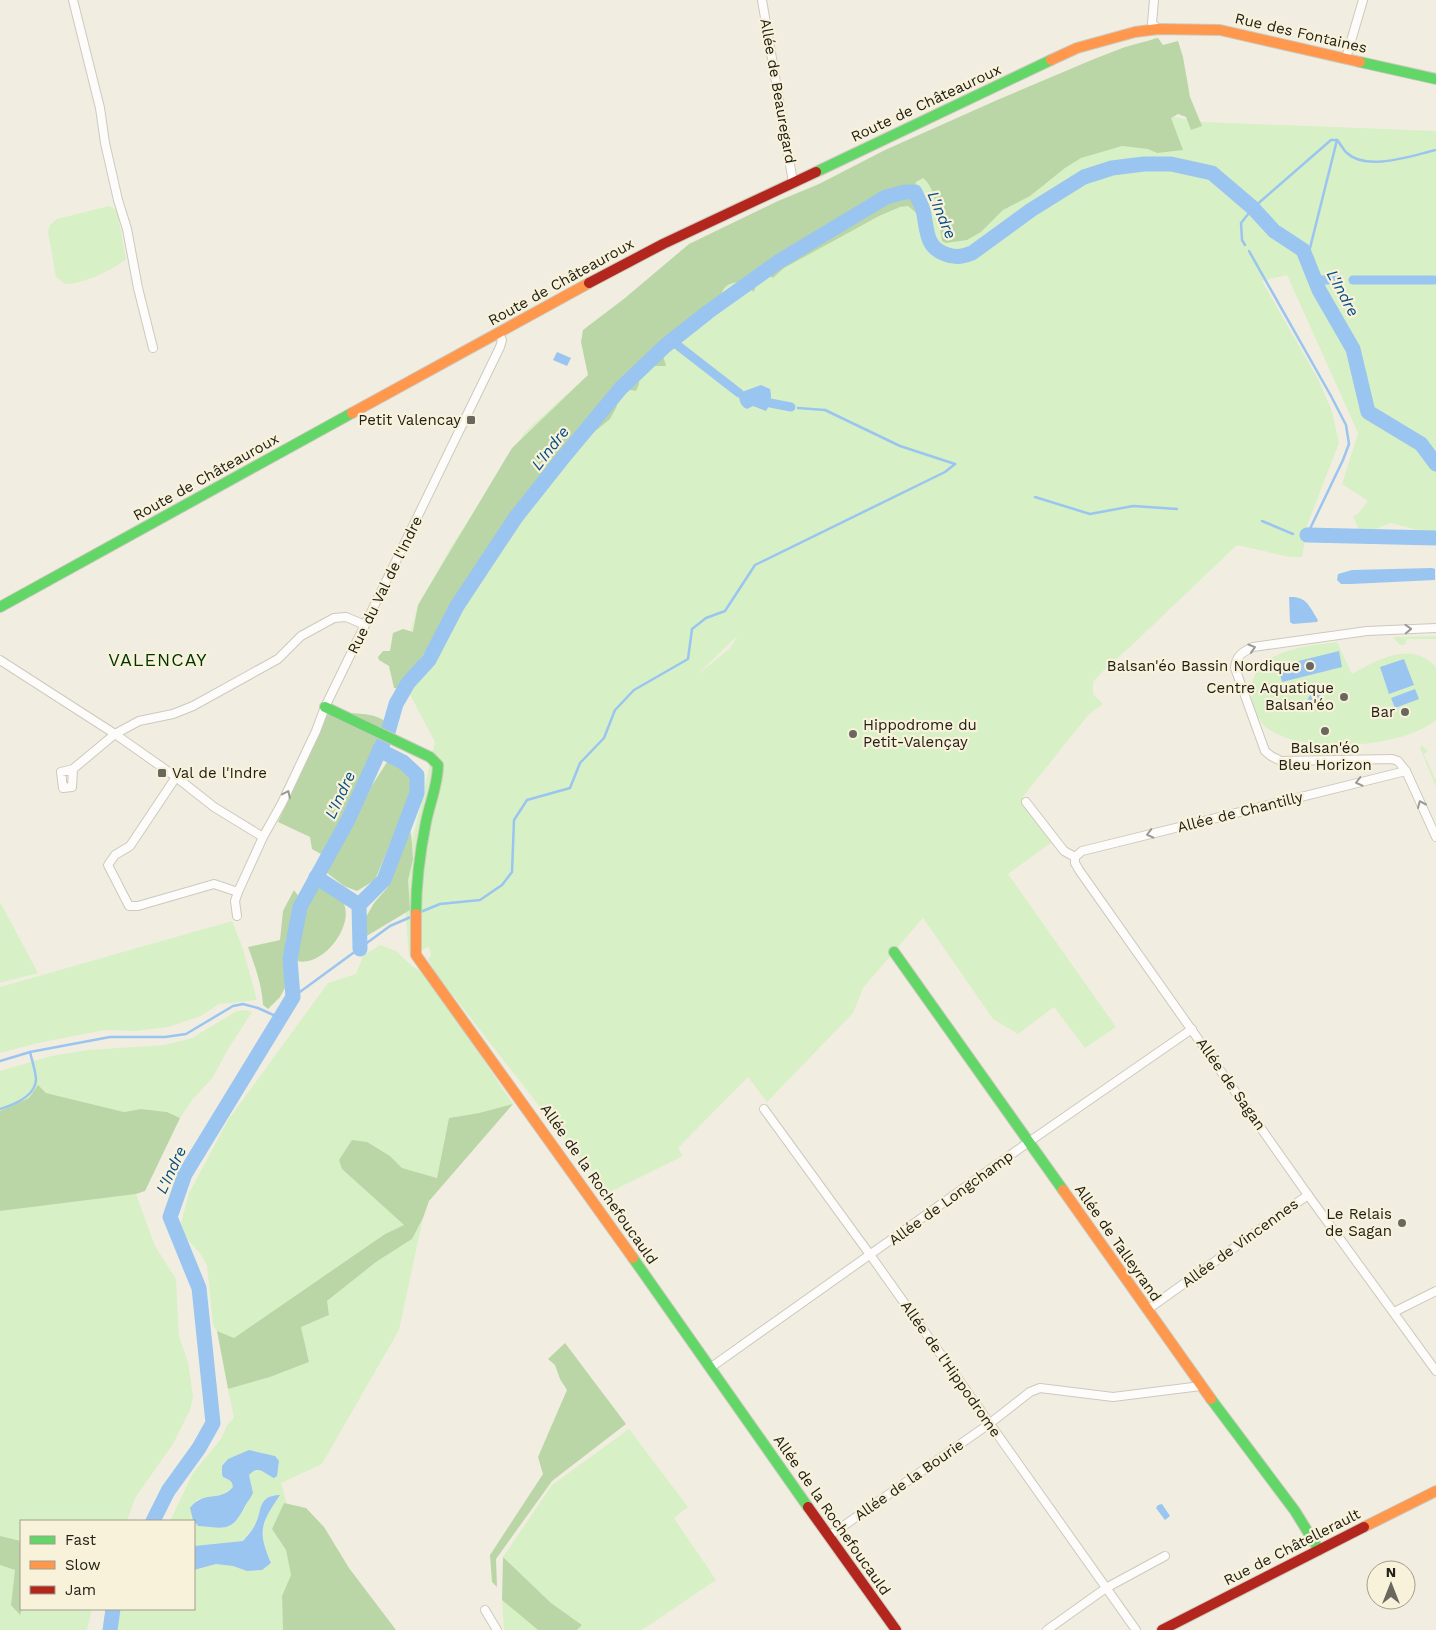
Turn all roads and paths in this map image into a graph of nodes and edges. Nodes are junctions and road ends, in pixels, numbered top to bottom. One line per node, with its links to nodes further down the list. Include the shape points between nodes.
1 (73, 0): 10 (street)
2 (762, 0): 8 (street, Allée de Beauregard)
3 (1154, 0): 5 (street, via 1152,23)
4 (1363, 0): 6 (street)
5 (1158, 29): 6 (street, Rue des Fontaines, via 1220,30); 8 (street, Route de Châteauroux, via 1077,48)
6 (1346, 58): 7 (street, Rue des Fontaines)
7 (1436, 79)
8 (793, 182): 9 (street, Route de Châteauroux, via 663,244)
9 (498, 334): 11 (street, Route de Châteauroux); 12 (street, Rue du Val de l'Indre, via 502,340 500,347)
10 (153, 348)
11 (0, 607)
12 (365, 625): 15 (street, Rue du Val de l'Indre); 16 (street, via 346,617 334,618 301,636 278,659 193,706 139,721)
13 (1436, 628): 18 (street, one-way to 13, via 1392,759 1281,761 1271,756 1265,751 1235,668 1236,660 1253,647 1380,630)
14 (0, 660): 16 (street)
15 (325, 706): 22 (street, Rue du Val de l'Indre, one-way to 15, via 282,804); 35 (street, Allée de la Rochefoucauld, via 430,757 438,765 416,881 416,955)
16 (115, 734): 17 (street); 19 (street)
17 (73, 769)
18 (1406, 770): 21 (street, one-way to 18); 23 (street, Allée de Chantilly, one-way to 23, via 1082,851)
19 (176, 777): 22 (street, via 214,807); 24 (street, via 130,846 115,855 108,865 130,906 214,884)
20 (1026, 802): 23 (street, Allée de Sagan, via 1064,851)
21 (1436, 836)
22 (263, 837): 24 (street, Rue du Val de l'Indre)
23 (1075, 857): 27 (street, Allée de Sagan, via 1079,870)
24 (238, 892): 25 (street, Rue du Val de l'Indre, via 235,901)
25 (237, 916)
26 (894, 952): 29 (street, Allée de Talleyrand)
27 (1192, 1029): 29 (street, Allée de Longchamp); 30 (street, Allée de Sagan)
28 (764, 1109): 31 (street, Allée de l'Hippodrome)
29 (1030, 1141): 31 (street, Allée de Longchamp); 33 (street, Allée de Talleyrand)
30 (1308, 1195): 33 (street, Allée de Vincennes); 34 (street, Allée de Sagan)
31 (871, 1256): 35 (street, Allée de Longchamp); 38 (street, Allée de l'Hippodrome)
32 (1436, 1291): 34 (street)
33 (1147, 1310): 37 (street, Allée de Talleyrand)
34 (1394, 1312): 36 (street, Allée de Sagan)
35 (710, 1368): 40 (street, Allée de la Rochefoucauld)
36 (1436, 1371)
37 (1201, 1386): 38 (street, Allée de la Bourie, via 1113,1397 1040,1388); 41 (street, Allée de Talleyrand)
38 (989, 1424): 40 (street, Allée de la Bourie); 43 (street, Allée de l'Hippodrome)
39 (1436, 1491): 41 (street, Rue de Châtellerault)
40 (829, 1536): 46 (street, Allée de la Rochefoucauld)
41 (1319, 1550): 49 (street, Rue de Châtellerault)
42 (1165, 1556): 43 (street)
43 (1106, 1588): 47 (street); 48 (street, Allée de l'Hippodrome)
44 (486, 1610): 45 (street)
45 (498, 1630)
46 (896, 1630)
47 (1047, 1630)
48 (1136, 1630)
49 (1162, 1630)

